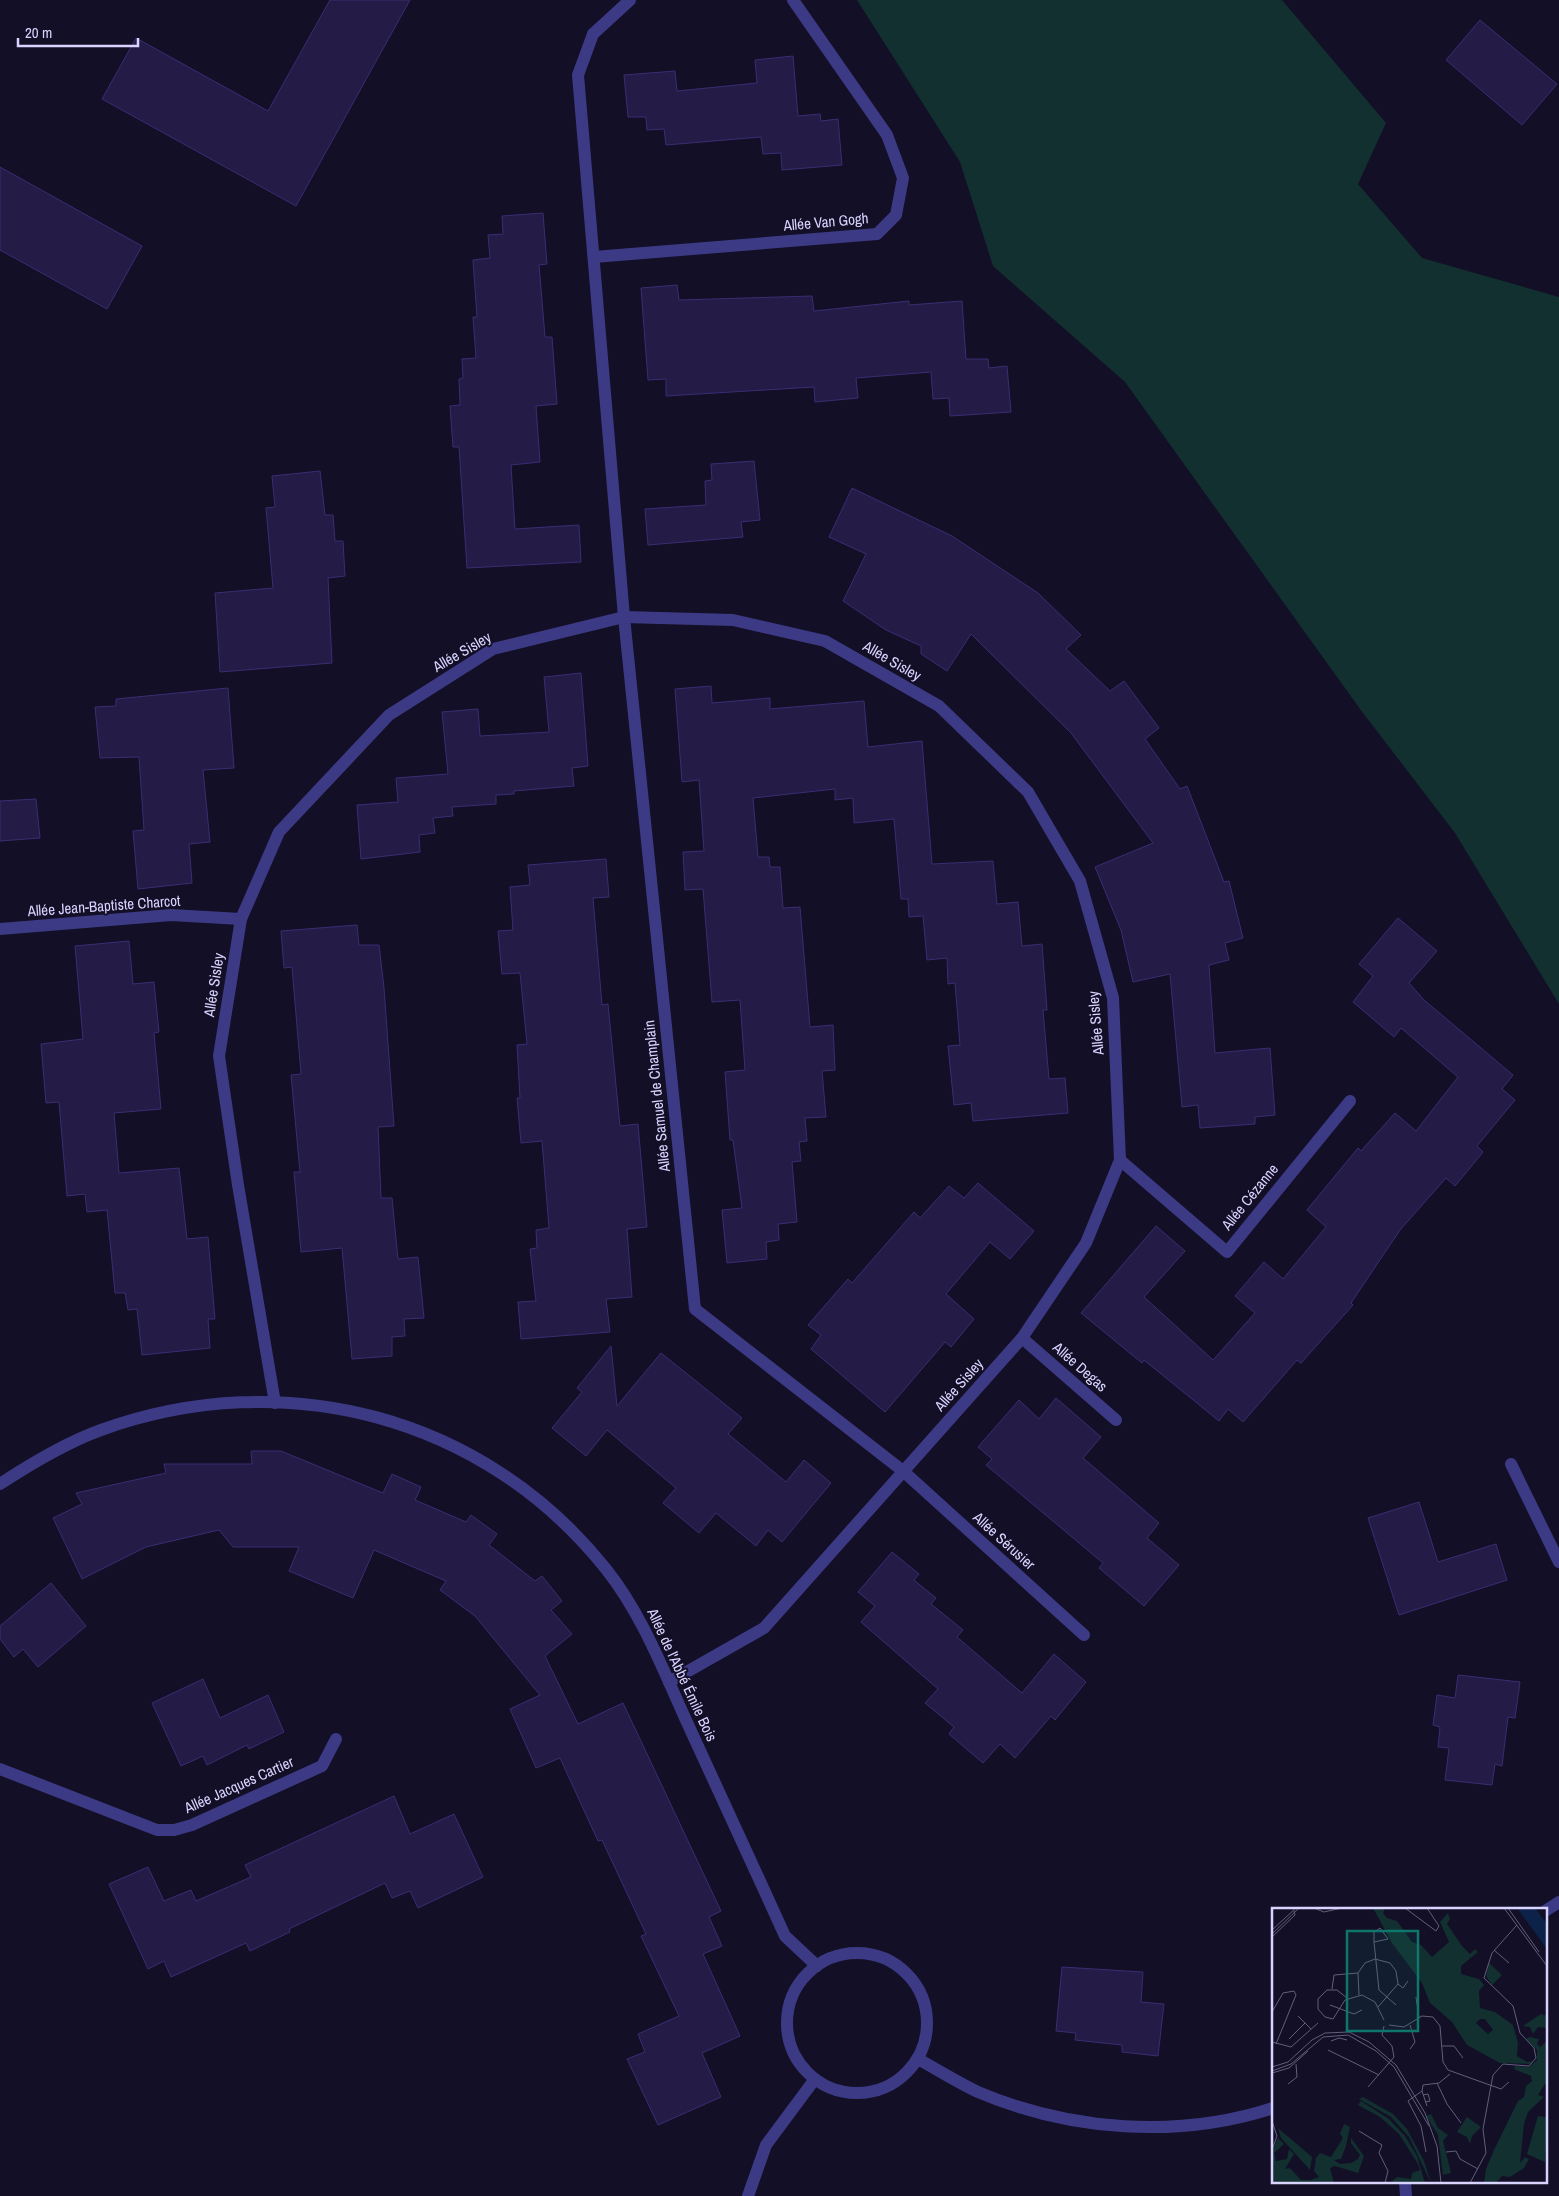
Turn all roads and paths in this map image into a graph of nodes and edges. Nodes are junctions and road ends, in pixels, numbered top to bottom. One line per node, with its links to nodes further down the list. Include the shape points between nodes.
1 (630, 0): 3 (street, via 593,34 578,75)
2 (793, 0): 3 (street, Allée Van Gogh, via 888,135 903,178 896,215 877,234)
3 (594, 257): 4 (street)
4 (624, 617): 5 (street, Allée Sisley, via 492,649 389,715 279,832); 8 (street, Allée Sisley, via 733,620 825,641 939,706 1028,792 1080,881 1113,998); 13 (street, Allée Samuel de Champlain, via 695,1309)
5 (241, 919): 6 (street, Allée Jean-Baptiste Charcot, via 171,915); 10 (street, Allée Sisley, via 219,1056)
6 (0, 929)
7 (1350, 1101): 8 (street, Allée Cézanne, via 1227,1252)
8 (1120, 1160): 9 (street, Allée Sisley, via 1086,1243)
9 (1022, 1338): 11 (street, Allée Degas); 13 (street, Allée Sisley)
10 (275, 1403): 14 (street, Allée de l'Abbé Émile Bois, via 216,1404 157,1414 110,1428 46,1454); 17 (street, Allée de l'Abbé Émile Bois, via 339,1407 401,1423 460,1448 515,1481 564,1522 607,1570 642,1624)
11 (1116, 1420)
12 (1510, 1464): 15 (street)
13 (903, 1471): 16 (street, Allée Sérusier); 17 (street, Allée Sisley, via 764,1628)
14 (0, 1484)
15 (1559, 1562)
16 (1084, 1635)
17 (669, 1682): 22 (street, Allée de l'Abbé Émile Bois, via 785,1936)
18 (336, 1739): 19 (street, Allée Jacques Cartier, via 322,1766 192,1825 174,1830 157,1830)
19 (0, 1769)
20 (1559, 1902): 21 (street)
21 (1546, 1909)
22 (817, 1966): 23 (street, via 833,1958 870,1954 902,1970 914,1982 926,2012 927,2028); 24 (street, via 801,1981 791,2000 787,2022 796,2057)
23 (918, 2059): 24 (street, via 906,2074 871,2092 851,2093 832,2089); 25 (street, via 978,2091 1033,2111 1110,2126 1178,2127 1246,2117)
24 (815, 2079): 26 (street, via 766,2145)
25 (1272, 2108)
26 (748, 2196)

